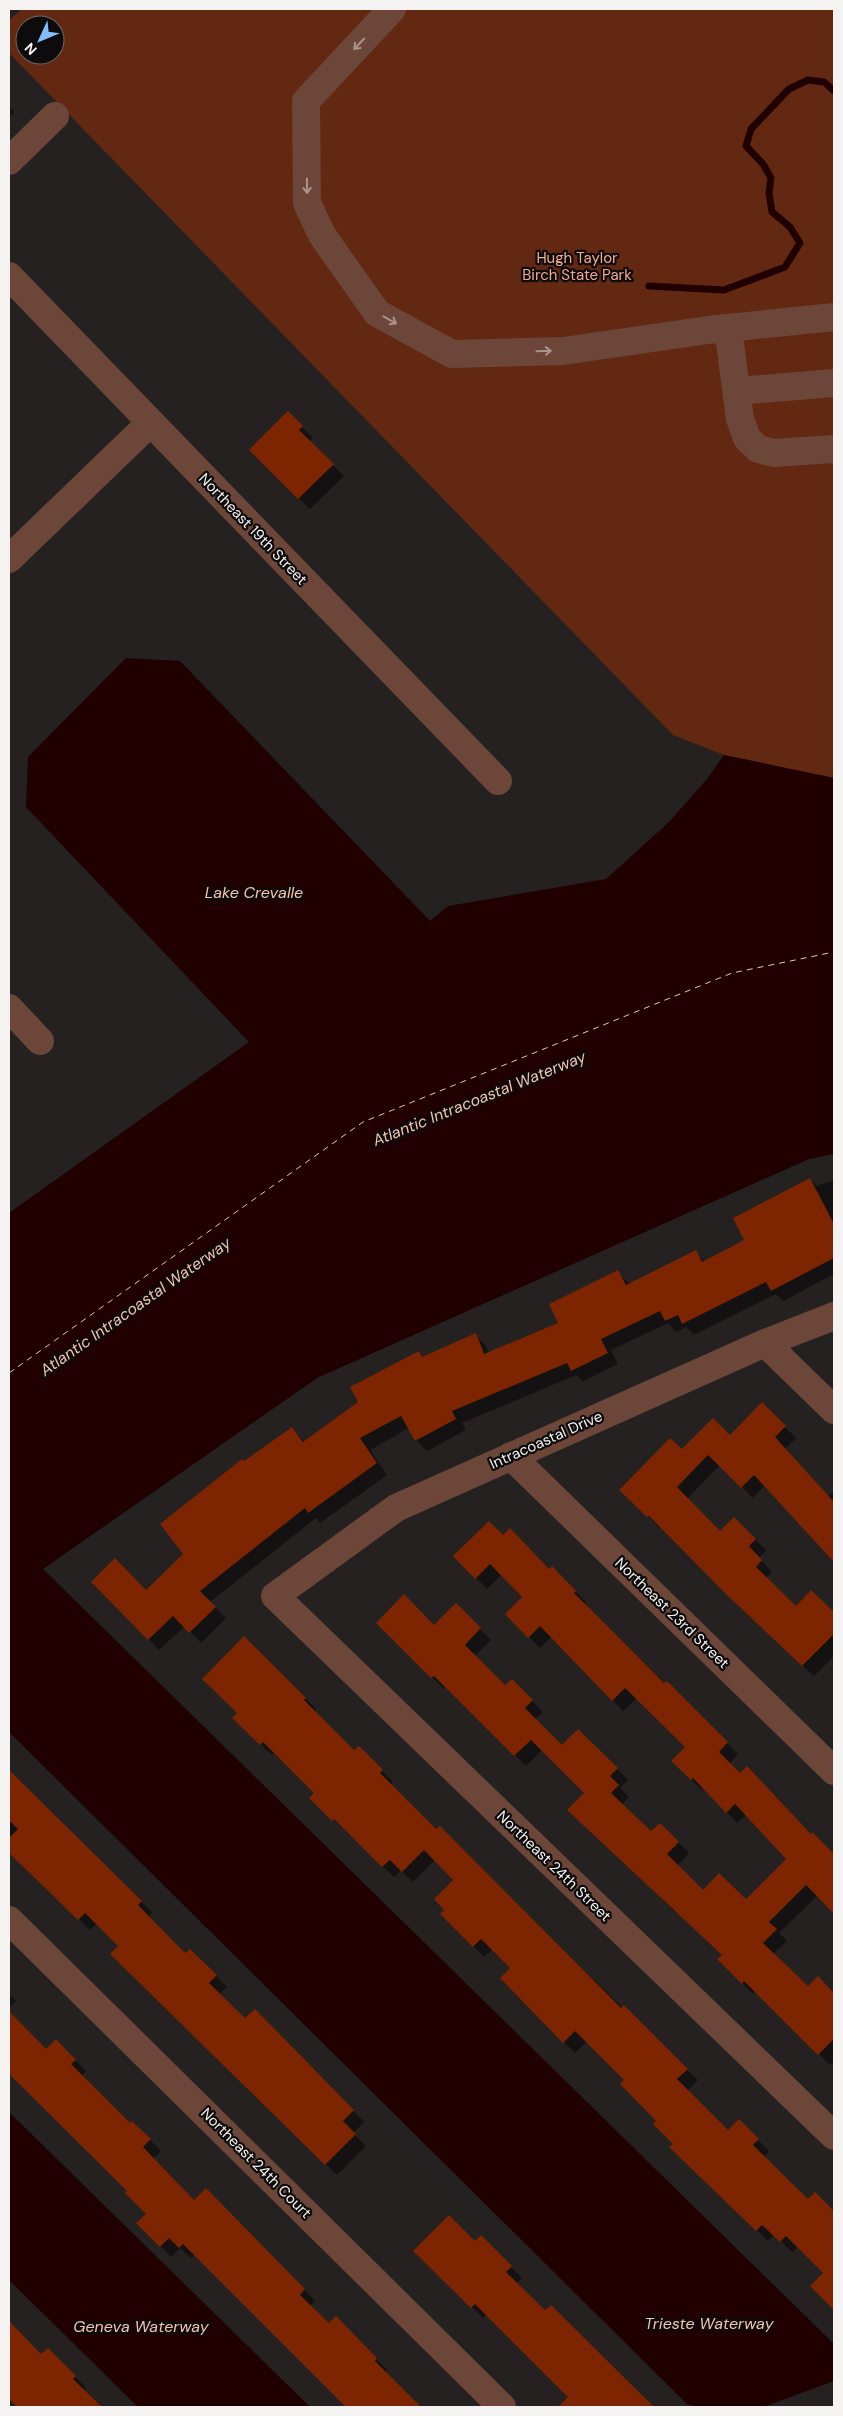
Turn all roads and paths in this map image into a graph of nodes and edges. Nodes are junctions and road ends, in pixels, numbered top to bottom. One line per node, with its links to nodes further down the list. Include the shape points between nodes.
1 (392, 9): 6 (street, one-way to 6, via 306,101 307,204 322,235 377,312 452,354 563,351)
2 (55, 116): 3 (street)
3 (9, 161)
4 (9, 276): 9 (street, Northeast 19th Street)
5 (834, 317): 6 (street)
6 (728, 328): 8 (street)
7 (834, 383): 8 (street)
8 (737, 391): 10 (street, via 740,419 747,438 758,448 774,453)
9 (150, 422): 11 (street); 12 (street, Northeast 19th Street)
10 (834, 449)
11 (9, 559)
12 (498, 781)
13 (9, 1008): 14 (street)
14 (40, 1041)
15 (834, 1316): 16 (street, Intracoastal Drive)
16 (765, 1343): 17 (street); 18 (street, Intracoastal Drive)
17 (834, 1410)
18 (511, 1456): 19 (street, Intracoastal Drive, via 396,1508); 20 (street, Northeast 23rd Street)
19 (275, 1596): 22 (street, Northeast 24th Street)
20 (834, 1770)
21 (9, 1920): 23 (street, Northeast 24th Court)
22 (834, 2136)
23 (502, 2407)

